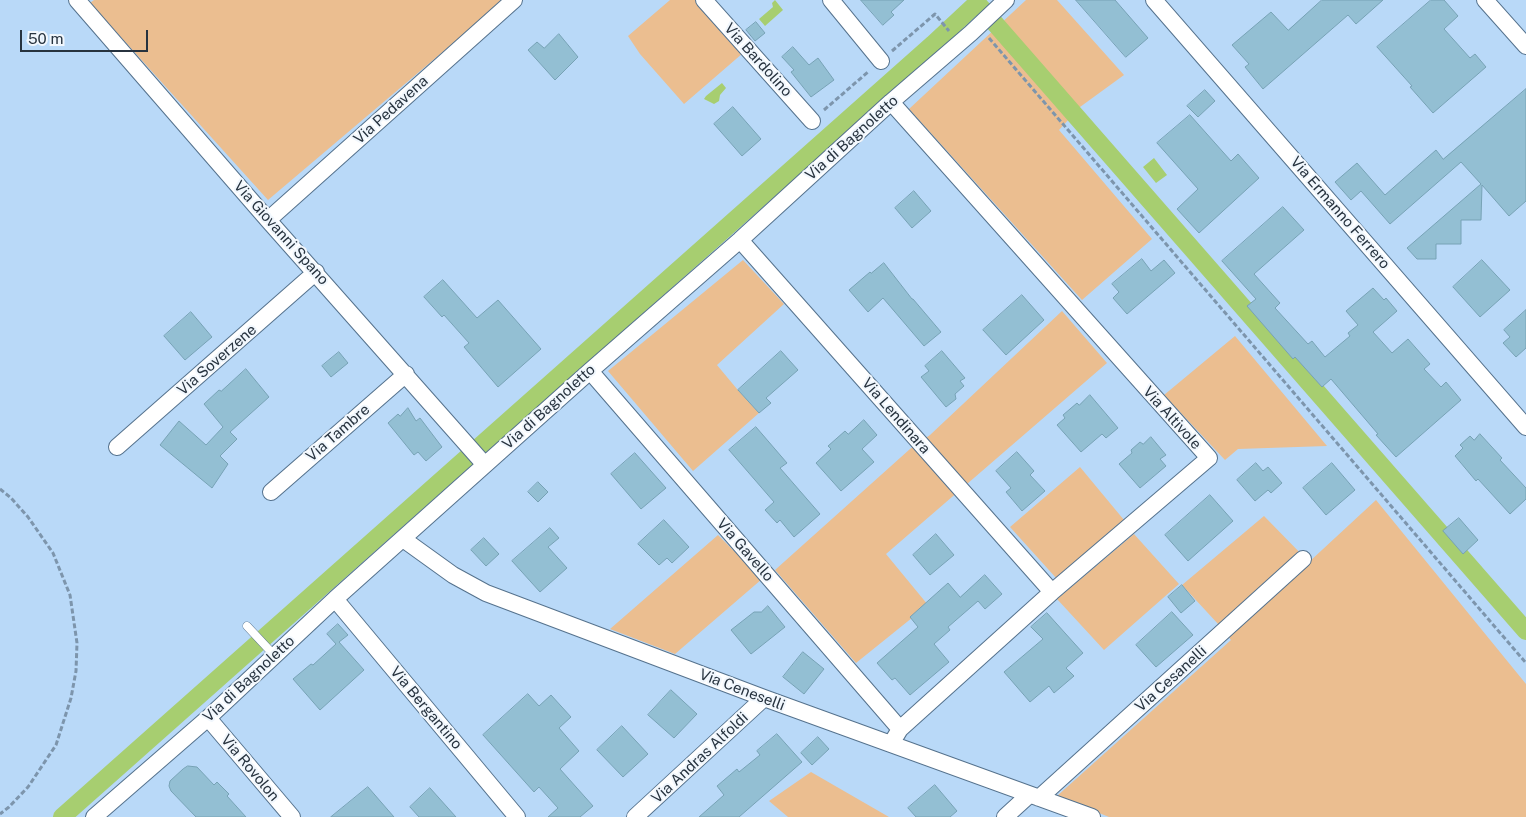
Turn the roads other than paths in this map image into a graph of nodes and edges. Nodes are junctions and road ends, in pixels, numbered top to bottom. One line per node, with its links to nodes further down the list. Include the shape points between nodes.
1 (77, 0): 12 (street, Via Giovanni Spano)
2 (514, 0): 12 (street, Via Pedavena)
3 (704, 0): 11 (street, Via Bardolino)
4 (831, 0): 9 (street)
5 (1154, 0): 17 (street, Via Ermanno Ferrero)
6 (1485, 0): 8 (street)
7 (1000, 5): 10 (street, Via di Bagnoletto)
8 (1526, 46)
9 (881, 61)
10 (891, 102): 13 (street, Via di Bagnoletto); 23 (street, Via Altivole, via 1209,458)
11 (812, 121)
12 (268, 220): 14 (street, Via Giovanni Spano)
13 (740, 240): 15 (street, Via di Bagnoletto); 23 (street, Via Lendinara)
14 (316, 272): 16 (street, Via Giovanni Spano); 18 (street, Via Soverzene)
15 (590, 371): 19 (street, Via di Bagnoletto); 29 (street, Via Gavello)
16 (406, 374): 19 (street, Via Giovanni Spano); 20 (street, Via Tambre)
17 (1526, 427)
18 (117, 447)
19 (482, 461): 21 (street, Via di Bagnoletto)
20 (270, 492)
21 (403, 539): 24 (street, Via di Bagnoletto); 27 (street, Via Ceneselli, via 454,576 486,593)
22 (1303, 559): 31 (street, Via Cesanelli)
23 (1052, 592): 29 (street, Via Altivole)
24 (335, 599): 26 (street, Via di Bagnoletto); 34 (street, Via Bergantino)
25 (247, 626): 26 (lane)
26 (270, 651): 28 (street, Via di Bagnoletto)
27 (764, 698): 30 (street, Via Ceneselli); 35 (street, Via Andras Alfoldi)
28 (208, 718): 32 (street, Via di Bagnoletto); 33 (street, Via Rovolon)
29 (900, 729): 30 (street, Via Altivole)
30 (891, 744): 31 (street, Via Ceneselli)
31 (1034, 797): 36 (street, Via Cesanelli); 37 (street, Via Ceneselli)
32 (94, 817)
33 (292, 817)
34 (517, 817)
35 (635, 817)
36 (1005, 817)
37 (1092, 817)

